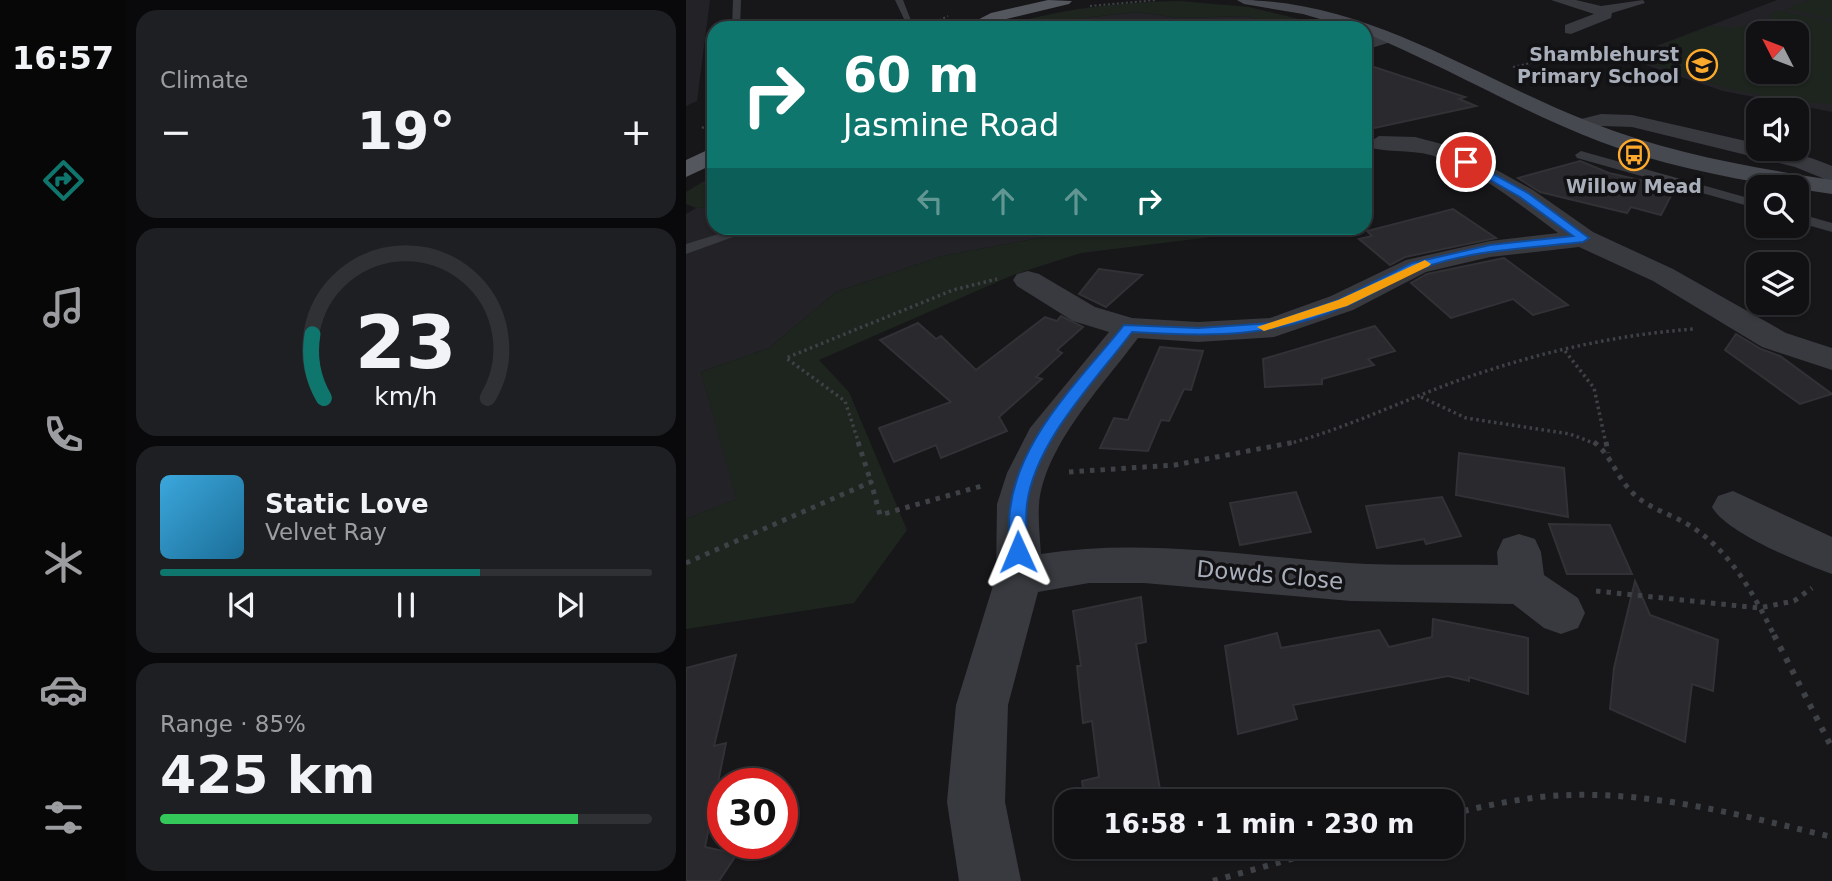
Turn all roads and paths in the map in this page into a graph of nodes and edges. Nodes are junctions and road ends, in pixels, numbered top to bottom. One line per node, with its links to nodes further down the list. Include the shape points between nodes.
1 (737, 0): 11 (lane)
2 (899, 0): 12 (lane)
3 (1017, 0): 7 (main road)
4 (1071, 0): 7 (main road)
5 (1246, 0): 13 (street)
6 (1558, 0): 9 (street)
7 (1064, 1): 10 (main road)
8 (1637, 3): 9 (street)
9 (1601, 10): 14 (street, via 1605,15)
10 (972, 20)
11 (736, 21)
12 (909, 21)
13 (1346, 21)
14 (1571, 29)
15 (1372, 31): 16 (street)
16 (1388, 37): 17 (street); 19 (street)
17 (1372, 43)
18 (1575, 52): 19 (path)
19 (1471, 76): 20 (street)
20 (1580, 126): 27 (street, via 1601,120 1632,121 1803,162); 28 (street, via 1693,164)
21 (707, 138): 23 (main road)
22 (1379, 143): 33 (street, via 1411,138 1449,153 1524,195)
23 (686, 148)
24 (1581, 155): 29 (lane)
25 (707, 158): 26 (main road)
26 (686, 170)
27 (1832, 175)
28 (1832, 187)
29 (1746, 201)
30 (1809, 221): 31 (lane)
31 (1832, 228)
32 (729, 235): 34 (lane)
33 (1583, 238): 36 (street, via 1663,275); 37 (street, via 1490,249 1416,266 1342,303 1274,327 1198,332)
34 (686, 249)
35 (1028, 280): 37 (street, via 1084,314); 43 (path, via 1013,275 953,290 786,358 845,401)
36 (1743, 324): 38 (path, via 1632,335); 39 (street, via 1774,340)
37 (1129, 328): 42 (street, via 1044,437)
38 (1565, 351): 40 (path); 41 (path, via 1594,388)
39 (1832, 359)
40 (1421, 397): 41 (path, via 1466,418 1570,434 1594,442); 42 (path, via 1349,427 1244,456 1143,471)
41 (1608, 453): 49 (path, via 1624,486 1641,501 1692,527 1720,550 1748,584)
42 (1027, 472): 43 (path, via 880,515); 47 (street, via 1018,504)
43 (871, 482): 45 (path)
44 (1733, 507): 46 (street, via 1792,539)
45 (686, 563)
46 (1824, 571): 49 (path, via 1794,601)
47 (1019, 576): 48 (street, Dowds Close, via 1089,565 1144,565 1351,582 1520,568); 54 (street, via 982,705 976,802)
48 (1576, 601): 49 (path)
49 (1759, 608): 50 (path)
50 (1832, 748)
51 (1464, 811): 52 (path, via 1548,794 1607,793 1674,801)
52 (1832, 837)
53 (1291, 859): 55 (path)
54 (989, 881)
55 (1213, 881)

